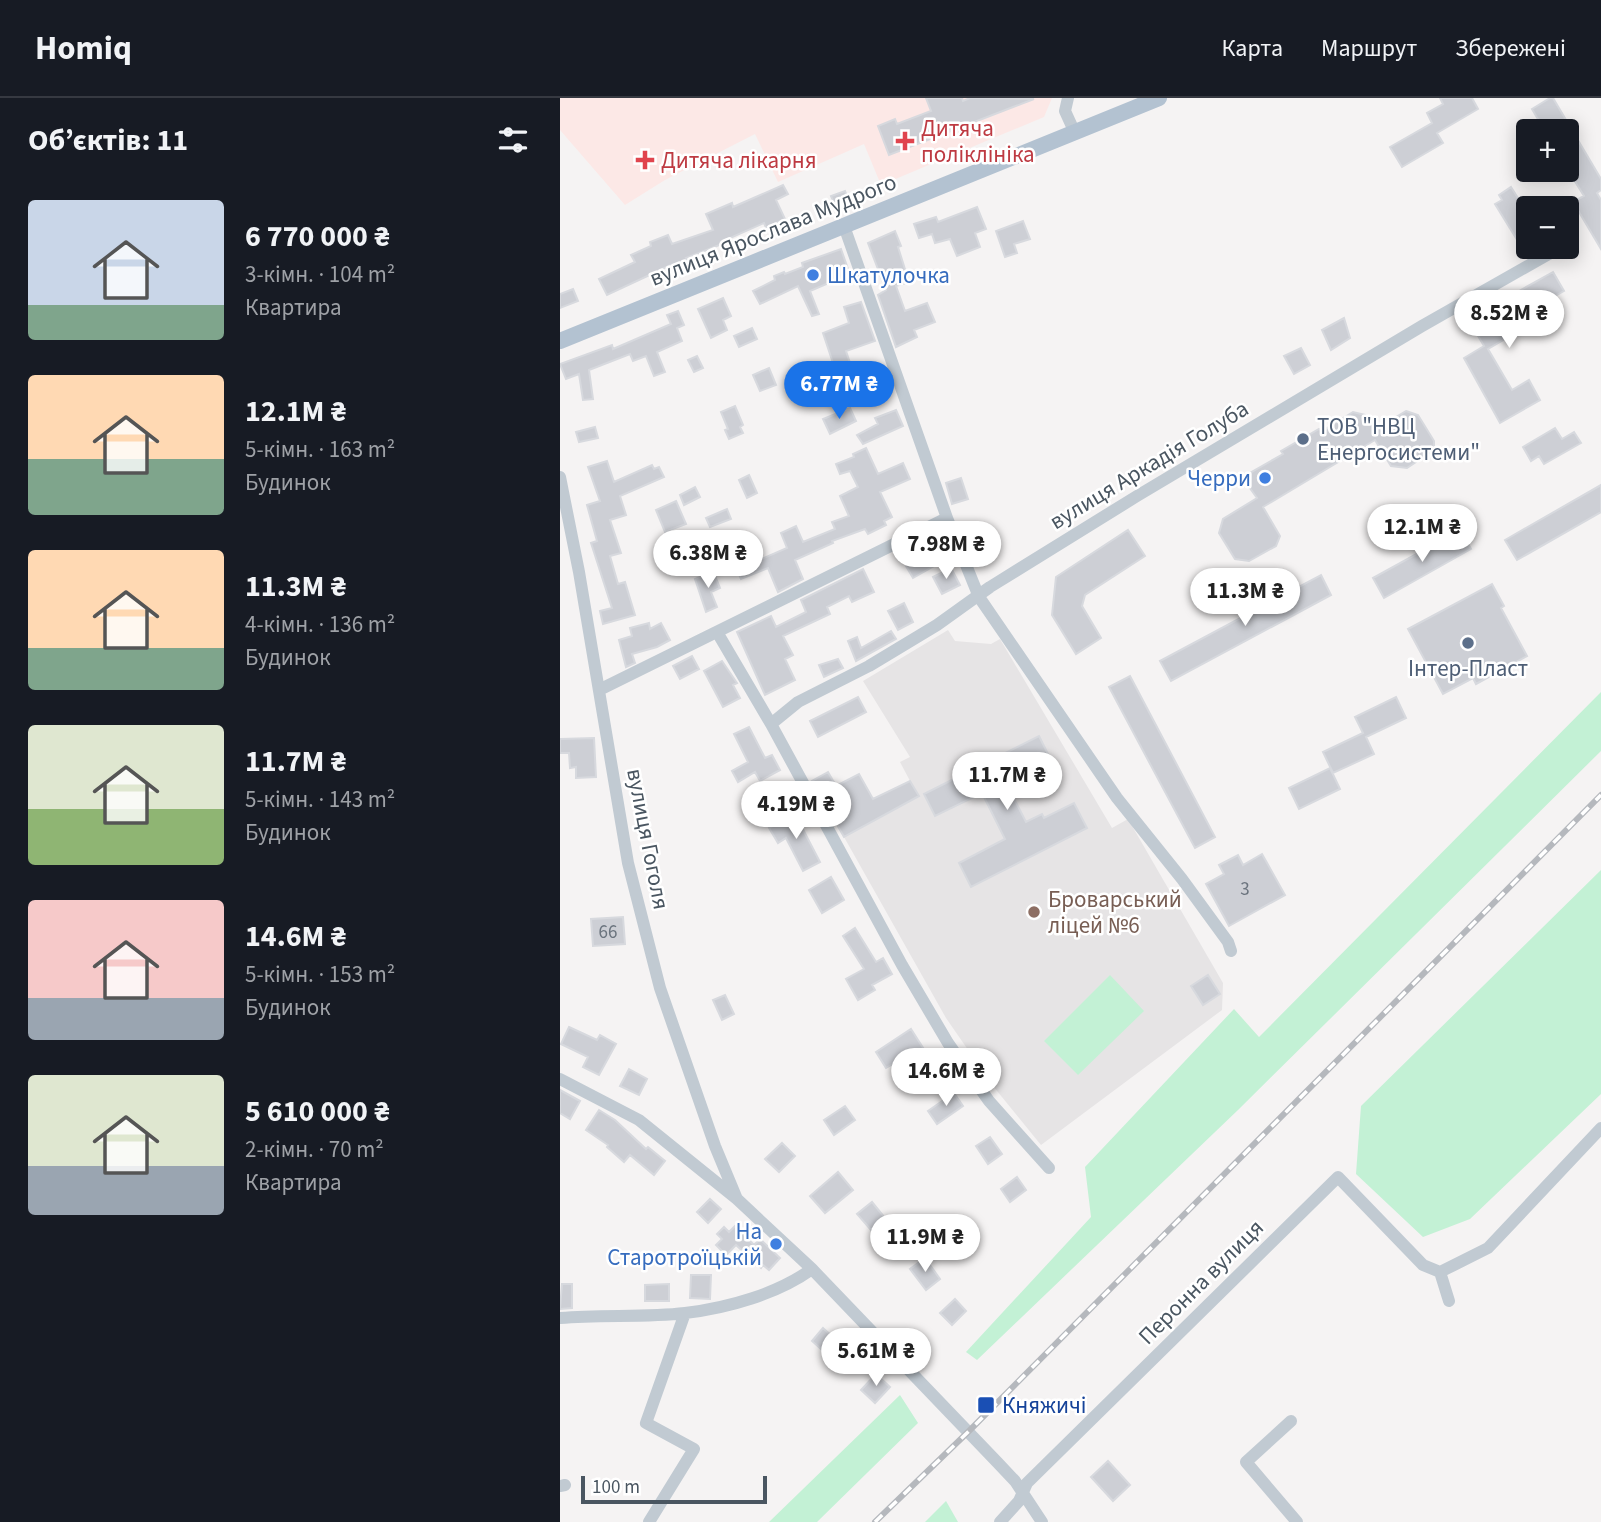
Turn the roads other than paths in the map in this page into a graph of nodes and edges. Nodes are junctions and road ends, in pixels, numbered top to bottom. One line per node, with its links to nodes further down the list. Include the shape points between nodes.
1 (1068, 98): 3 (street, via 1065,111)
2 (1159, 98): 3 (main road, вулиця Ярослава Мудрого)
3 (1075, 133): 4 (main road, вулиця Ярослава Мудрого)
4 (844, 226): 6 (main road, вулиця Ярослава Мудрого); 8 (street)
5 (1541, 259): 9 (street, вулиця Аркадія Голуба, via 1171,475)
6 (560, 341)
7 (560, 477): 11 (street, вулиця Гоголя)
8 (947, 518): 9 (street); 10 (street)
9 (979, 597): 12 (street, вулиця Аркадія Голуба, via 869,666 798,702); 13 (street, via 1117,798 1182,879)
10 (717, 632): 11 (street); 12 (street)
11 (599, 690): 17 (street, вулиця Гоголя, via 628,863 660,988)
12 (771, 723): 16 (street, via 950,1045 989,1101)
13 (1231, 951)
14 (560, 1079): 17 (street, via 639,1120)
15 (1601, 1128): 19 (street, via 1488,1248)
16 (1049, 1168)
17 (737, 1199): 18 (street)
18 (812, 1269): 21 (street, via 792,1283); 24 (street)
19 (1440, 1272): 20 (street); 24 (street, Перонна вулиця, via 1423,1265 1338,1177 1027,1483)
20 (1449, 1301)
21 (685, 1313): 22 (street); 25 (street, via 646,1423 694,1449)
22 (560, 1318)
23 (1291, 1421): 28 (street, via 1246,1462)
24 (1023, 1493): 26 (street, Перонна вулиця); 27 (street)
25 (649, 1522)
26 (1000, 1522)
27 (1041, 1522)
28 (1297, 1522)

